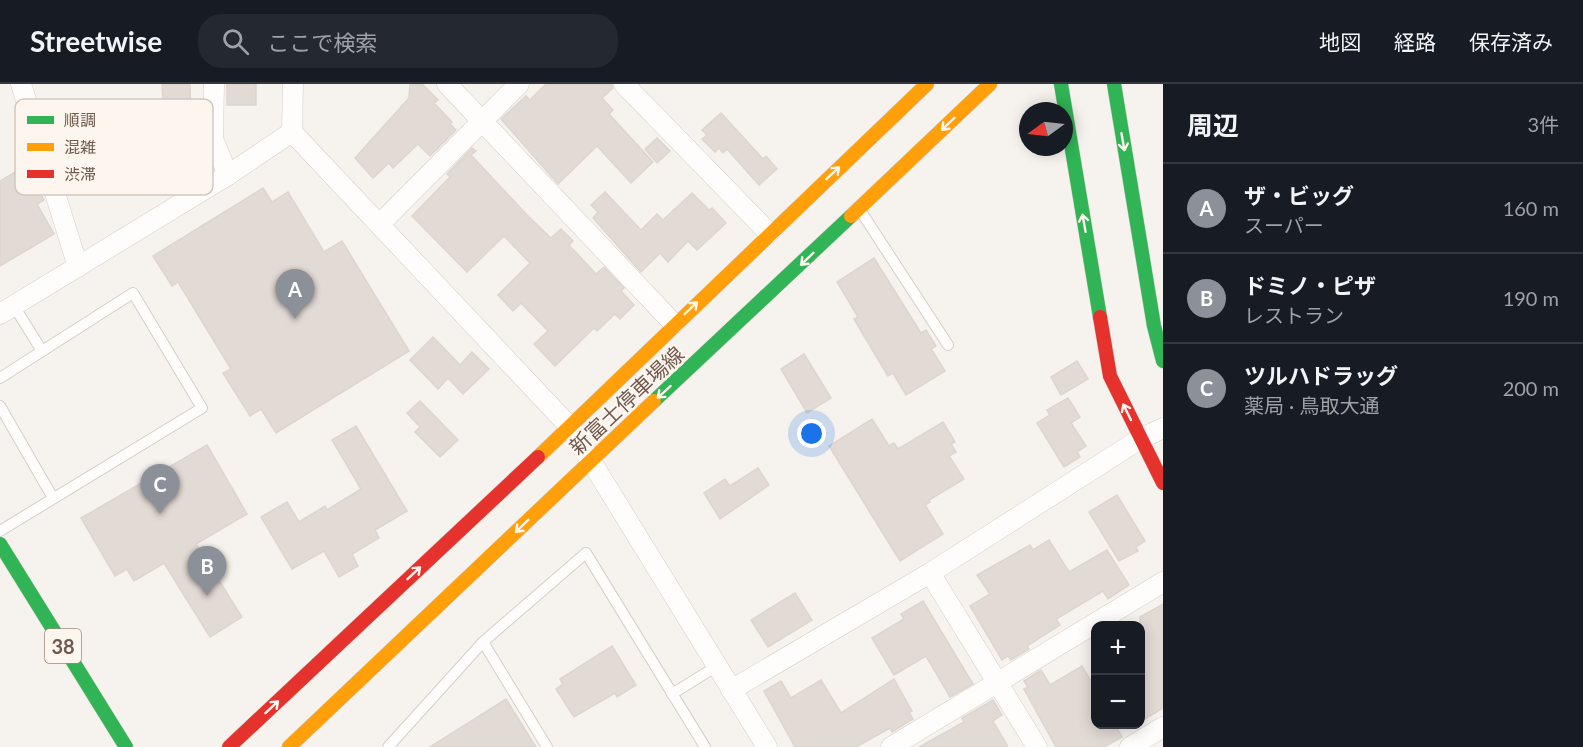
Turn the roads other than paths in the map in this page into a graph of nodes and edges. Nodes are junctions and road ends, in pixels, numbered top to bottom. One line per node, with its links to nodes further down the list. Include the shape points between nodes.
1 (21, 84): 11 (street)
2 (214, 84): 14 (street, via 213,139)
3 (293, 84): 13 (street)
4 (447, 84): 12 (street)
5 (519, 84): 12 (street)
6 (624, 84): 20 (street)
7 (927, 84): 20 (main road, 新富士停車場線, one-way to 7, via 911,93)
8 (990, 84): 18 (main road, 新富士停車場線, one-way to 18)
9 (1061, 84): 31 (main road, one-way to 9, via 1110,376)
10 (1114, 84): 26 (main road, one-way to 26)
11 (26, 99)
12 (482, 121): 19 (street); 23 (street)
13 (292, 132): 14 (street); 19 (street)
14 (228, 175): 15 (street)
15 (213, 184)
16 (56, 195): 21 (street)
17 (195, 195): 21 (street)
18 (859, 209): 24 (lane); 32 (main road, 新富士停車場線, one-way to 32)
19 (380, 224): 29 (street)
20 (769, 233): 23 (main road, 新富士停車場線, one-way to 20)
21 (78, 267): 22 (street)
22 (7, 310): 25 (lane)
23 (674, 324): 29 (main road, 新富士停車場線)
24 (948, 345)
25 (42, 351): 27 (lane); 34 (lane, via 133,293 202,408)
26 (1163, 361)
27 (0, 378)
28 (0, 406): 34 (lane)
29 (570, 427): 32 (street); 46 (main road, 新富士停車場線, one-way to 29)
30 (1163, 428): 31 (street)
31 (1140, 439): 33 (main road); 37 (street)
32 (591, 460): 40 (street); 47 (main road, 新富士停車場線, one-way to 47)
33 (1163, 483)
34 (54, 498): 35 (lane)
35 (0, 531)
36 (0, 544): 45 (main road, 38)
37 (930, 573): 41 (street); 42 (street)
38 (1163, 582): 41 (street)
39 (483, 642): 43 (lane, via 586,553); 48 (lane); 49 (lane)
40 (717, 666): 42 (street); 43 (lane)
41 (998, 683): 52 (street); 53 (street)
42 (731, 690): 51 (street)
43 (672, 694): 50 (lane)
44 (1163, 727): 54 (street)
45 (126, 747)
46 (229, 747)
47 (290, 747)
48 (388, 747)
49 (547, 747)
50 (705, 747)
51 (767, 747)
52 (891, 747)
53 (1037, 747)
54 (1130, 747)

